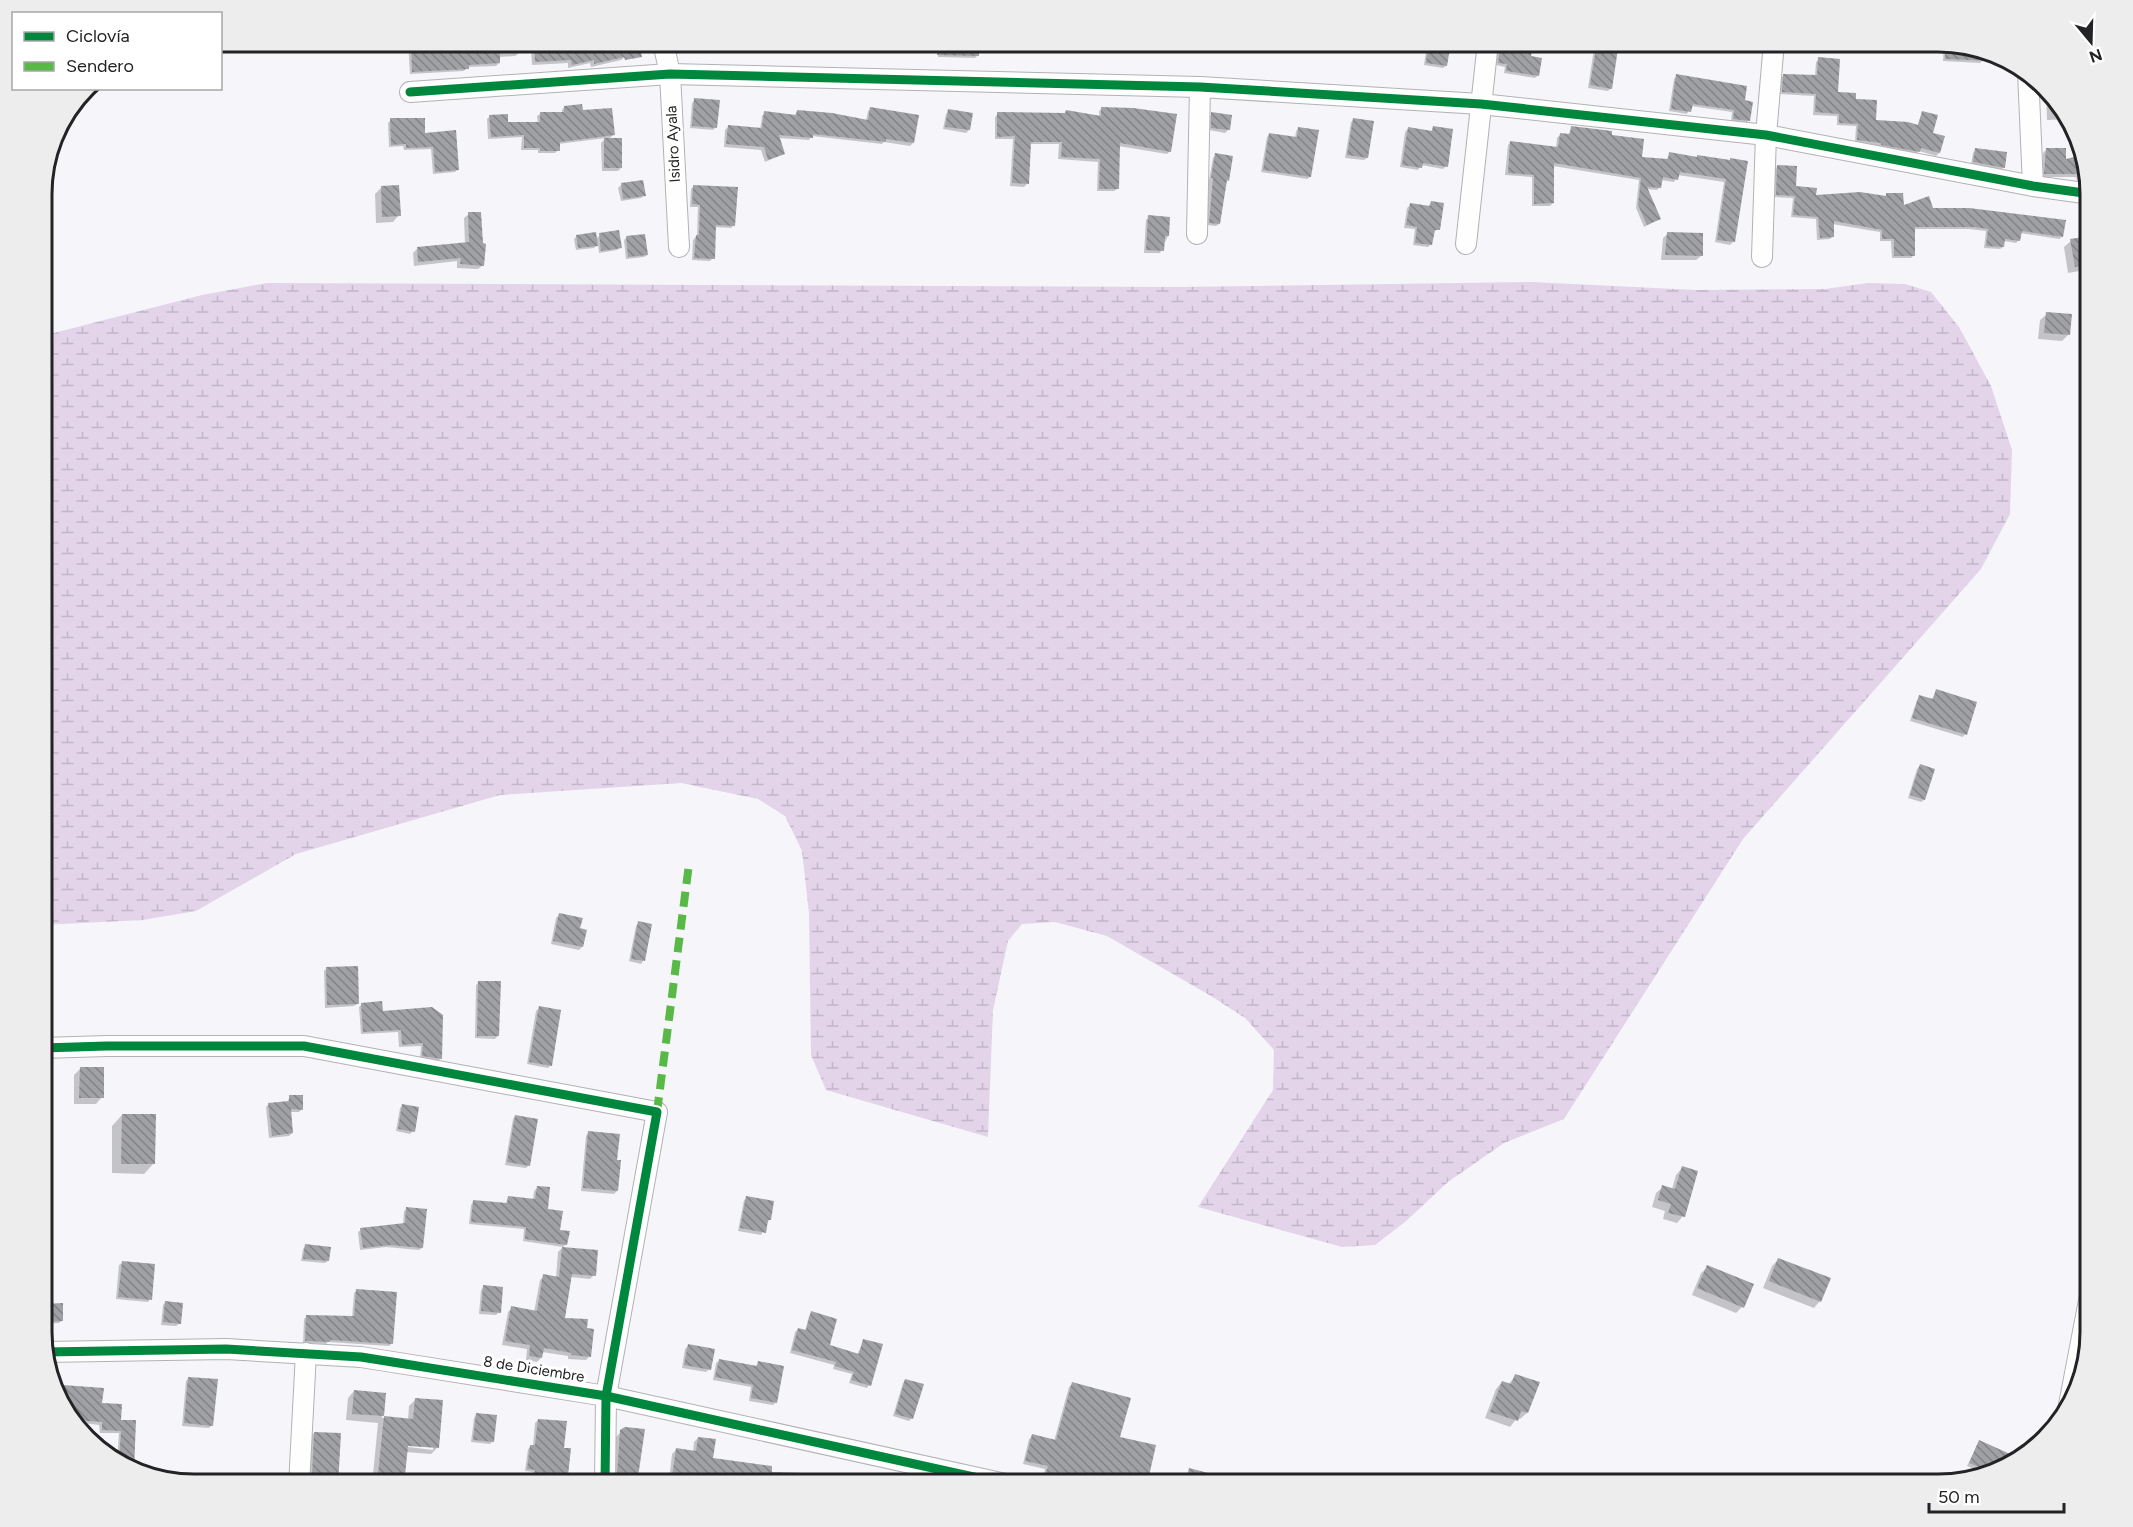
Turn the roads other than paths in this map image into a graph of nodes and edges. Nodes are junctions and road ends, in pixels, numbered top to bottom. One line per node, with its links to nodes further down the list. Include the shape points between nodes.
1 (665, 52): 4 (street, Isidro Ayala)
2 (1487, 52): 8 (street)
3 (1773, 52): 9 (street)
4 (670, 74): 6 (street); 7 (street); 14 (street, Isidro Ayala)
5 (2029, 85): 10 (street)
6 (1200, 87): 8 (street); 12 (street)
7 (410, 92)
8 (1481, 104): 9 (street); 13 (street)
9 (1767, 135): 10 (street); 15 (street)
10 (2033, 186): 11 (street)
11 (2080, 192)
12 (1197, 234)
13 (1466, 244)
14 (679, 247)
15 (1762, 256)
16 (53, 1048): 19 (street, via 304,1046 657,1112)
17 (54, 1352): 18 (street, 8 de Diciembre, via 226,1349)
18 (306, 1353): 19 (street, 8 de Diciembre, via 361,1357); 20 (street)
19 (606, 1396): 21 (street); 22 (street, 8 de Diciembre)
20 (300, 1474)
21 (605, 1474)
22 (960, 1474)

